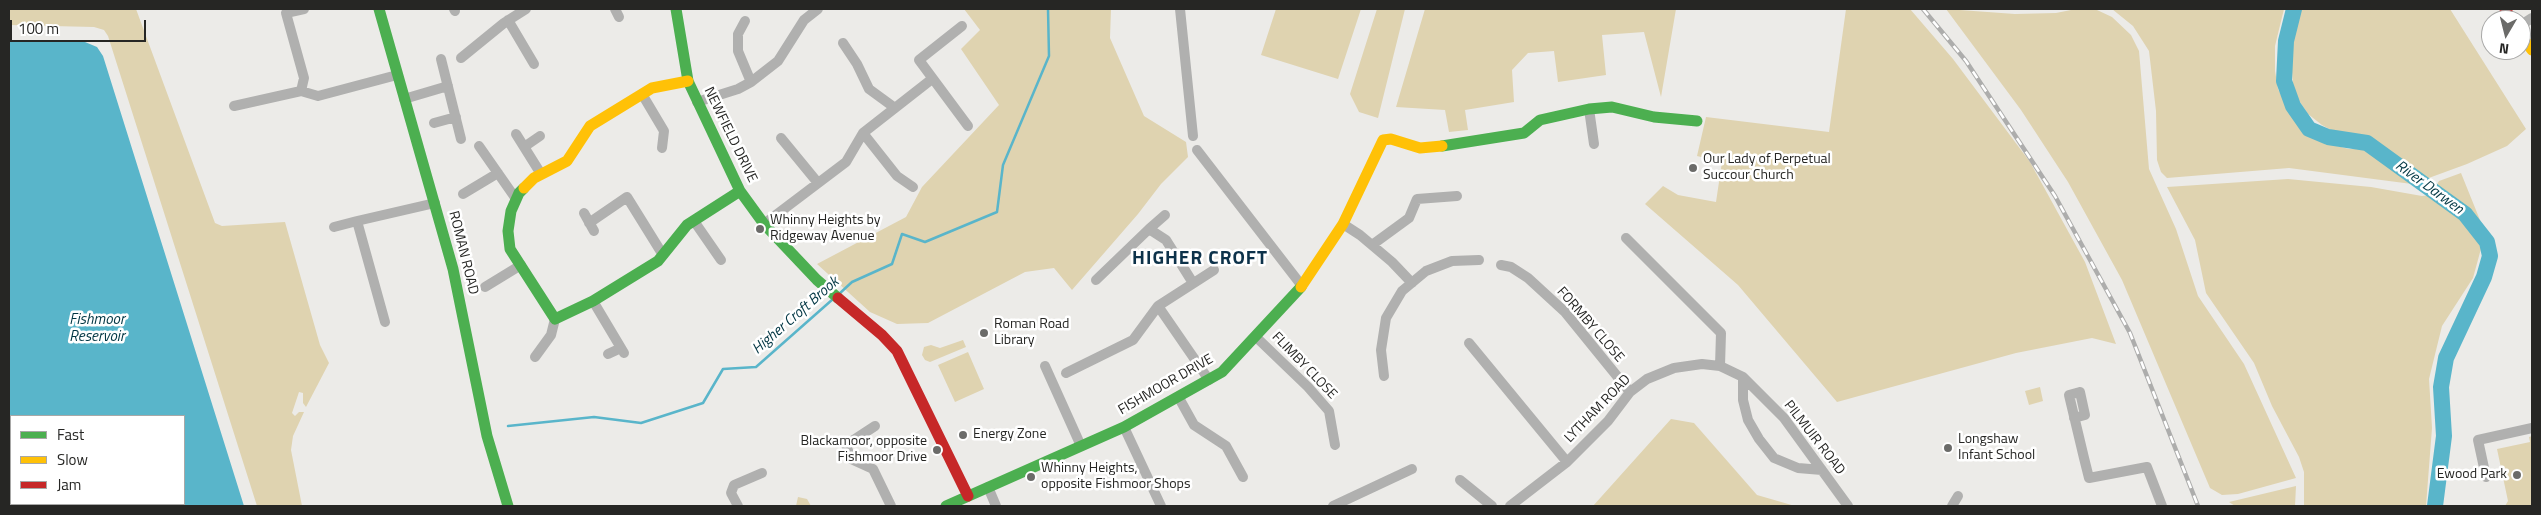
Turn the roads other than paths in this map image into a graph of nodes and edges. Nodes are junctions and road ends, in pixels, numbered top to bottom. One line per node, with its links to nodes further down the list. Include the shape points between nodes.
1 (304, 9): 19 (street, via 286,13 304,78)
2 (379, 9): 14 (main road, ROMAN ROAD)
3 (526, 9): 7 (street)
4 (676, 9): 16 (main road, NEWFIELD DRIVE)
5 (818, 9): 17 (street, via 804,20 778,60)
6 (1180, 9): 33 (street)
7 (508, 20): 11 (street); 13 (street)
8 (745, 21): 17 (street, via 738,34 738,51)
9 (962, 26): 15 (street, via 919,60)
10 (843, 44): 24 (street, via 869,89)
11 (462, 58)
12 (441, 59): 18 (street)
13 (534, 64)
14 (398, 75): 19 (street, via 318,96); 21 (main road, ROMAN ROAD)
15 (932, 80): 24 (street); 29 (street)
16 (688, 81): 20 (main road, via 652,88); 22 (main road, NEWFIELD DRIVE)
17 (751, 82): 22 (street)
18 (448, 86): 21 (street); 26 (street)
19 (301, 91): 23 (street)
20 (642, 94): 39 (street, via 664,131); 42 (main road, via 590,126 566,160)
21 (404, 99): 49 (main road, ROMAN ROAD)
22 (697, 102): 45 (main road, NEWFIELD DRIVE)
23 (234, 106)
24 (895, 108): 30 (street)
25 (1589, 109): 27 (main road, via 1612,107 1654,117); 36 (street); 55 (main road, FISHMOOR DRIVE, via 1540,120 1524,132 1452,145 1420,148 1385,139)
26 (456, 117): 28 (street); 35 (street)
27 (1698, 121)
28 (434, 123)
29 (968, 126)
30 (863, 133): 43 (street, via 846,162); 44 (street, via 898,176)
31 (516, 134): 38 (street)
32 (540, 136): 38 (street)
33 (1193, 136)
34 (781, 138): 43 (street)
35 (461, 139)
36 (1594, 144)
37 (479, 146): 41 (street)
38 (524, 147): 42 (street)
39 (662, 148)
40 (1197, 150): 69 (street)
41 (498, 173): 46 (street); 48 (street)
42 (541, 174): 48 (main road)
43 (818, 183): 54 (street)
44 (913, 187)
45 (740, 191): 52 (main road); 54 (main road, NEWFIELD DRIVE)
46 (463, 194)
47 (1457, 196): 59 (street, via 1416,200 1410,218)
48 (516, 199): 63 (main road, via 508,231 510,249)
49 (434, 203): 53 (street); 103 (main road, ROMAN ROAD, via 454,269 487,436)
50 (584, 213): 60 (street, via 591,227 627,197)
51 (1164, 215): 57 (street)
52 (694, 220): 60 (main road); 61 (street)
53 (357, 221): 56 (street); 74 (street)
54 (764, 224): 101 (main road, NEWFIELD DRIVE, via 817,280 897,351)
55 (1342, 224): 59 (street); 69 (main road, FISHMOOR DRIVE)
56 (334, 227)
57 (1149, 229): 66 (street); 67 (street, via 1166,240)
58 (1626, 238): 80 (street, via 1721,333)
59 (1372, 245): 68 (street)
60 (663, 255): 71 (main road)
61 (721, 260)
62 (1479, 260): 68 (street, via 1452,261 1426,271)
63 (521, 265): 70 (street); 73 (main road)
64 (1501, 265): 85 (street, FORMBY CLOSE, via 1511,267 1528,278 1564,312)
65 (1214, 270): 67 (street)
66 (1096, 280)
67 (1193, 283): 72 (street)
68 (1412, 283): 82 (street, via 1402,291 1386,318 1381,350)
69 (1302, 286): 75 (main road, FISHMOOR DRIVE)
70 (485, 287)
71 (593, 301): 73 (main road); 77 (street, via 622,350)
72 (1158, 306): 81 (street, via 1133,340); 84 (street)
73 (555, 319): 78 (street, via 551,335)
74 (384, 322)
75 (1256, 337): 84 (main road, FISHMOOR DRIVE, via 1222,372); 91 (street, FLIMBY CLOSE, via 1329,411)
76 (1469, 343): 93 (street)
77 (608, 354)
78 (535, 357)
79 (1045, 366): 92 (street)
80 (1720, 366): 83 (street, PILMUIR ROAD); 85 (street, LYTHAM ROAD, via 1702,364 1674,368 1647,379)
81 (1066, 373)
82 (1384, 376)
83 (1743, 377): 95 (street, PILMUIR ROAD, via 1784,418); 95 (street, via 1743,400 1748,420 1774,458 1798,468)
84 (1209, 380): 86 (main road, FISHMOOR DRIVE)
85 (1630, 392): 93 (street, LYTHAM ROAD, via 1608,421)
86 (1179, 398): 89 (main road, FISHMOOR DRIVE); 97 (street, via 1194,425 1226,446)
87 (2074, 418): 114 (street, via 2089,478 2147,467)
88 (875, 426): 105 (street, via 846,445 851,459 873,469)
89 (1124, 427): 92 (main road, FISHMOOR DRIVE); 108 (street)
90 (2532, 428): 98 (street, via 2478,440)
91 (1334, 445)
92 (1081, 446): 100 (main road, FISHMOOR DRIVE)
93 (1566, 462): 111 (street, LYTHAM ROAD)
94 (1412, 469): 109 (street)
95 (1822, 470): 112 (street, PILMUIR ROAD)
96 (762, 473): 104 (street, via 734,486 731,493)
97 (1243, 477)
98 (2486, 477)
99 (1460, 480): 110 (street)
100 (988, 487): 101 (main road, FISHMOOR DRIVE); 107 (street)
101 (968, 496): 106 (main road, FISHMOOR DRIVE)
102 (1958, 496): 113 (street)
103 (508, 506)
104 (738, 506)
105 (891, 506)
106 (946, 506)
107 (996, 506)
108 (1161, 506)
109 (1333, 506)
110 (1492, 506)
111 (1510, 506)
112 (1848, 506)
113 (1952, 506)
114 (2162, 506)

